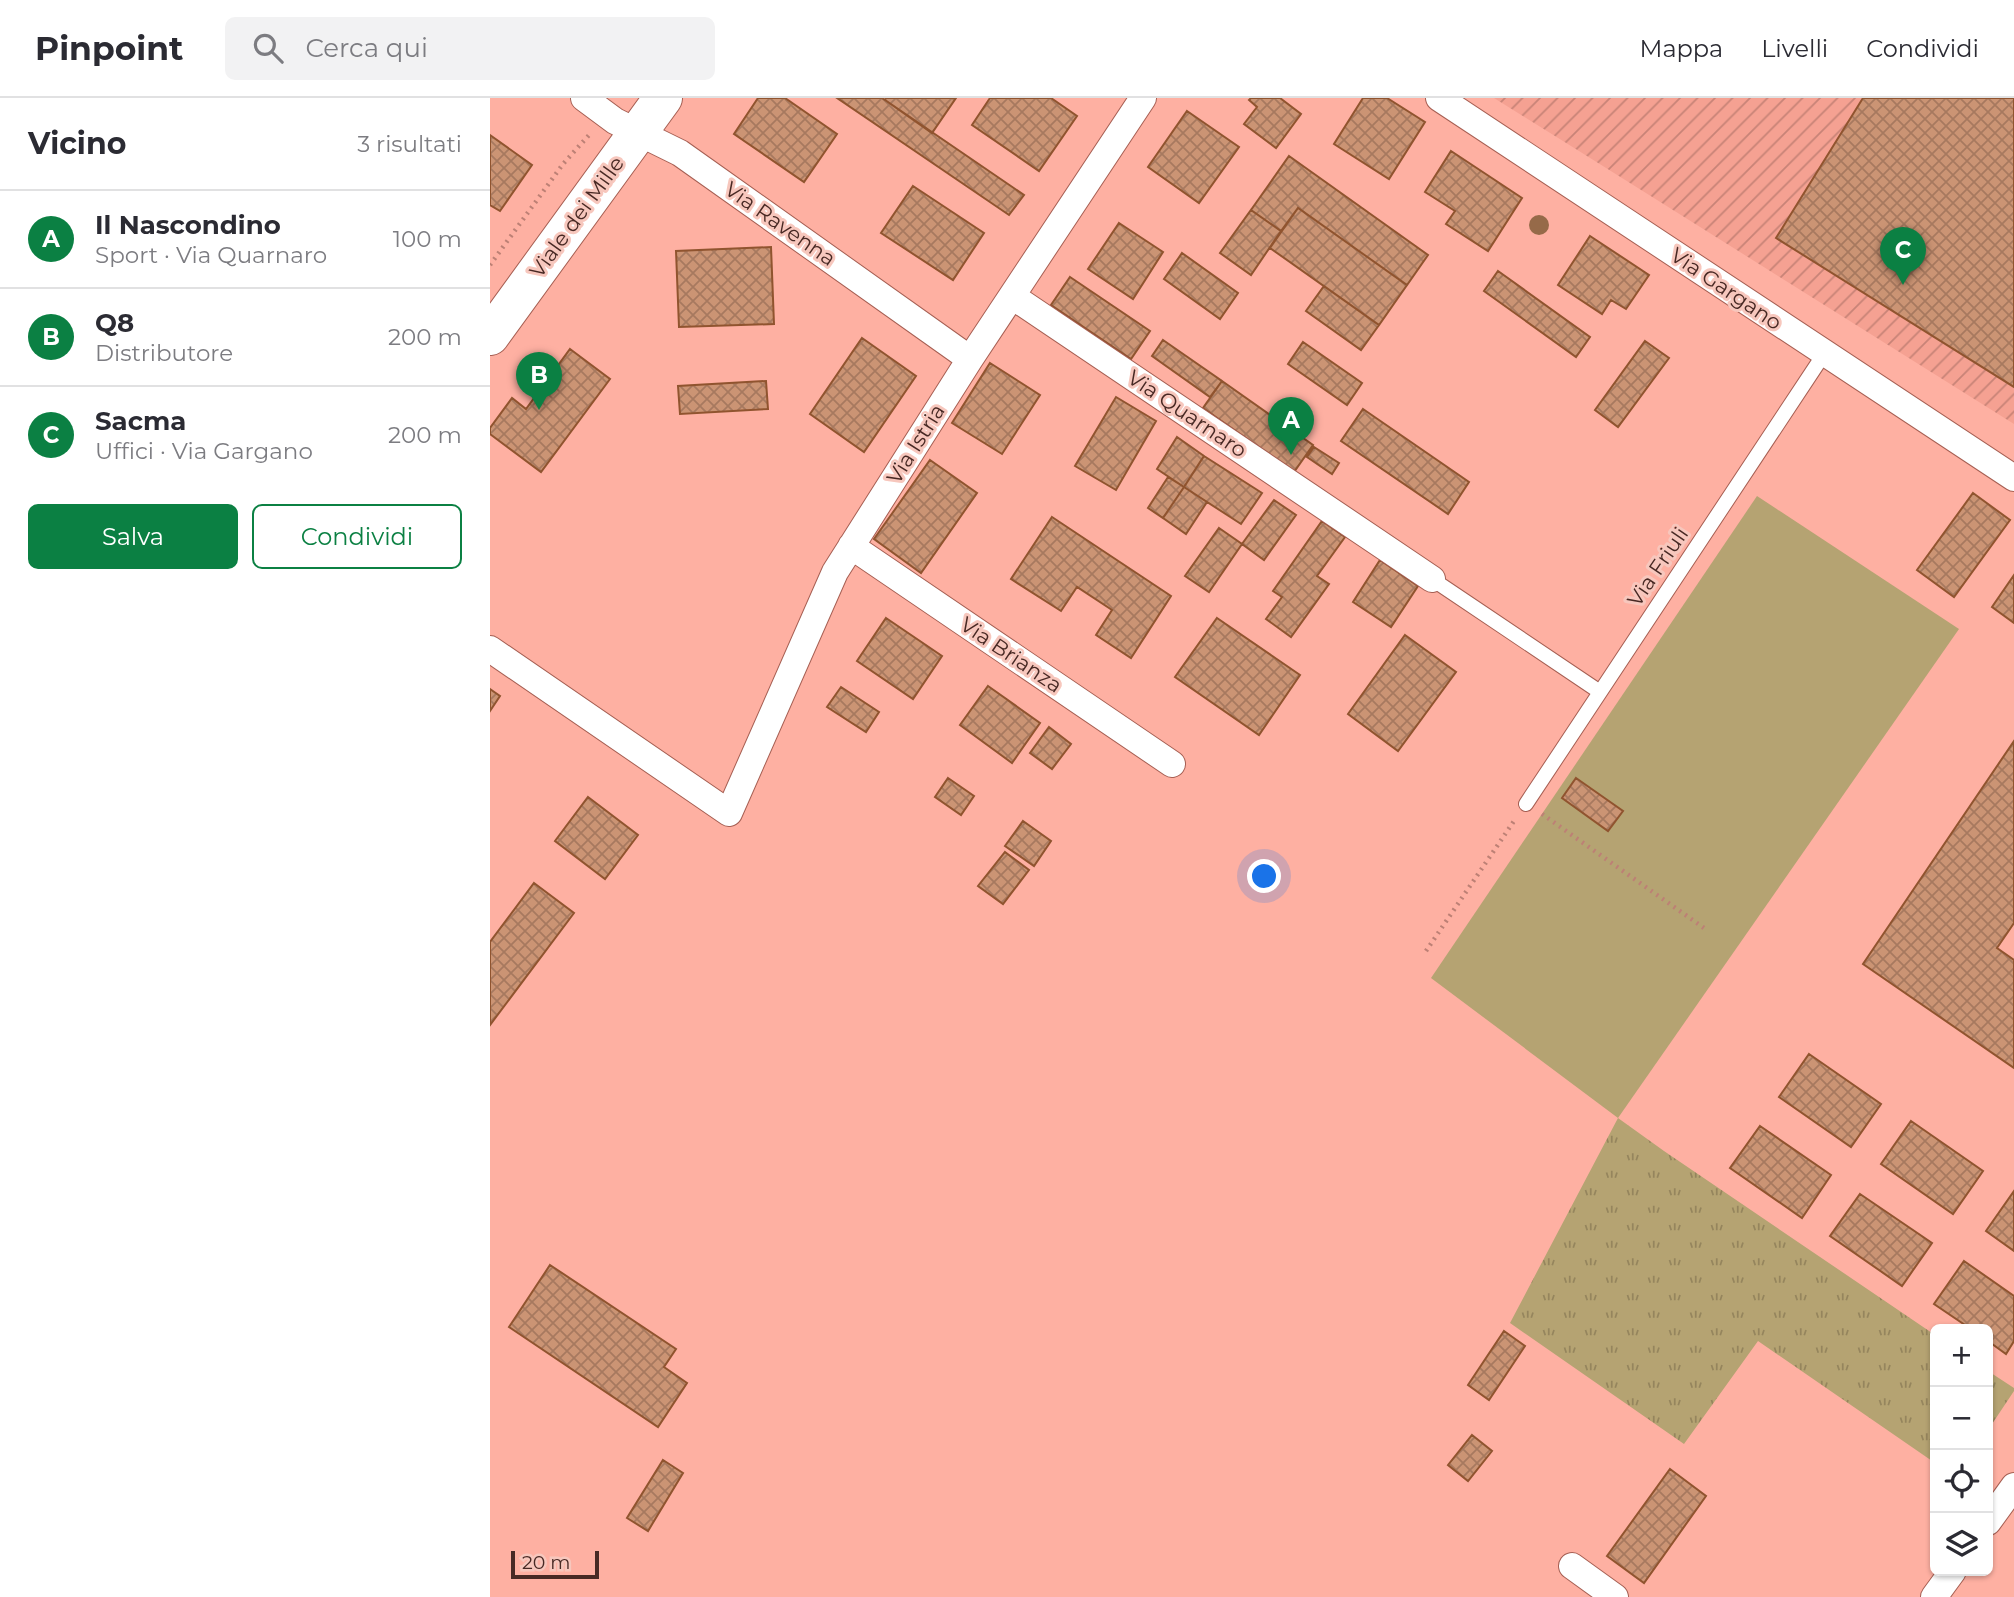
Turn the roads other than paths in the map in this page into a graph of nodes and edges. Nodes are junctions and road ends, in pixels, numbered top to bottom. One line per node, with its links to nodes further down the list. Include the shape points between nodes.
1 (584, 98): 5 (street, Via Ravenna)
2 (663, 98): 5 (street, Viale dei Mille)
3 (1143, 98): 6 (street, Via Istria)
4 (1440, 98): 8 (street, Via Gargano)
5 (638, 133): 7 (street, Viale dei Mille); 9 (street, Via Ravenna, via 680,153)
6 (1012, 296): 9 (street, Via Istria); 12 (street, Via Quarnaro)
7 (490, 336)
8 (1824, 354): 10 (street, Via Gargano); 14 (lane, Via Friuli)
9 (970, 359): 11 (street, Via Istria)
10 (2014, 478)
11 (851, 547): 13 (street, Via Istria, via 835,572 729,813); 15 (street, Via Brianza)
12 (1432, 579): 14 (lane)
13 (490, 649)
14 (1600, 692): 16 (lane, Via Friuli)
15 (1172, 764)
16 (1526, 803)
17 (2014, 1486): 18 (street)
18 (1993, 1515)
19 (1572, 1566): 21 (street)
20 (1949, 1576): 22 (street)
21 (1615, 1597)
22 (1934, 1597)

